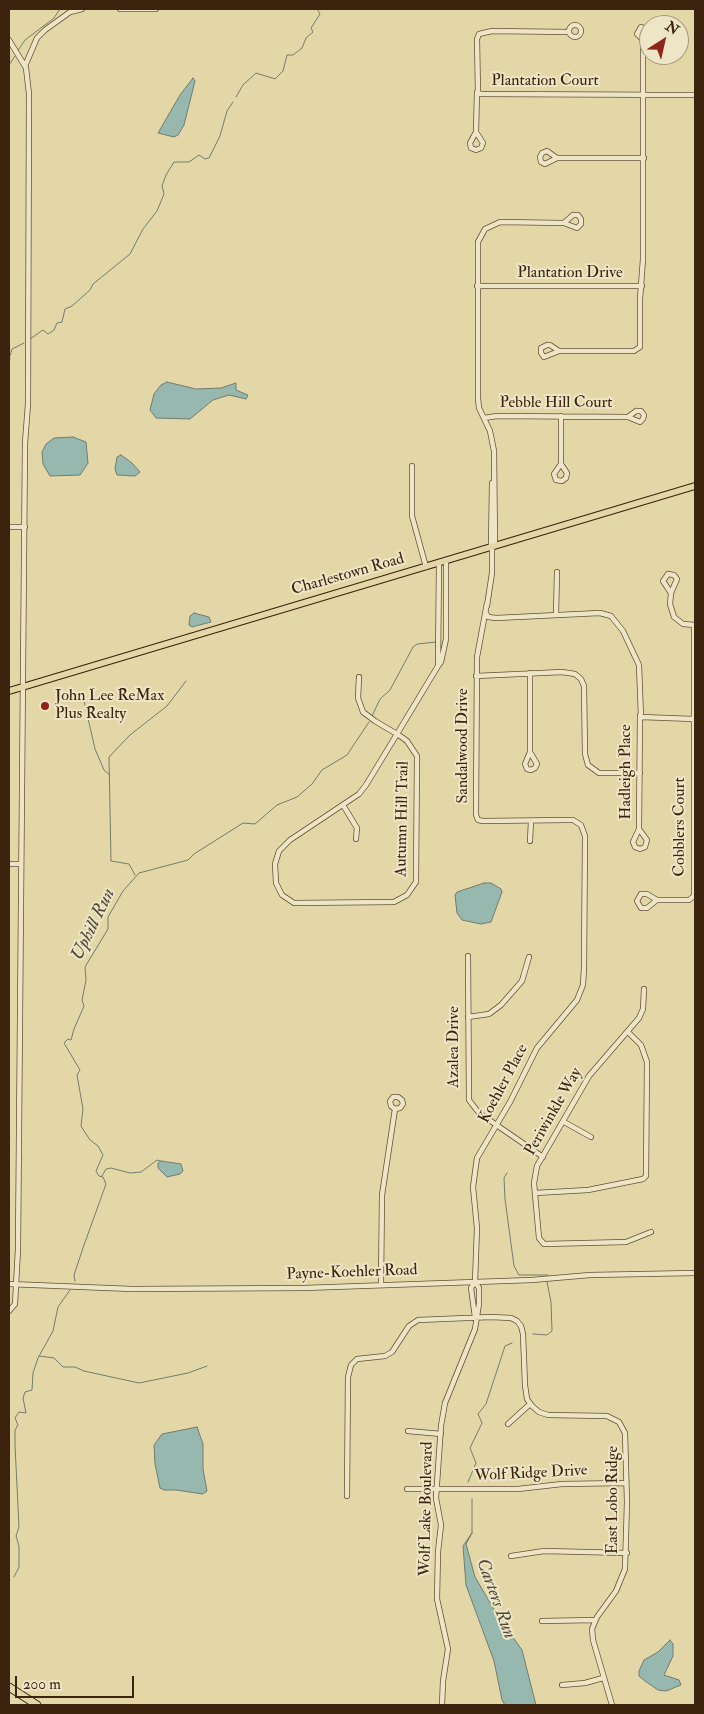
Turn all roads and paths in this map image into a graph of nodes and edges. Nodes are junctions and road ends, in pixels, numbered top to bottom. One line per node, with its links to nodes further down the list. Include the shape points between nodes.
1 (82, 9): 7 (street, via 70,12 37,38)
2 (120, 9): 3 (street)
3 (156, 9)
4 (568, 32): 8 (street, Plantation Court, via 492,31 479,34)
5 (9, 40): 7 (street)
6 (643, 65): 9 (street, Plantation Drive)
7 (25, 66): 25 (street, via 29,94)
8 (477, 90): 9 (street, Plantation Court, via 482,94); 11 (street)
9 (644, 95): 10 (street, Plantation Court); 13 (street, Plantation Drive)
10 (695, 95)
11 (476, 132)
12 (557, 158): 13 (street)
13 (644, 158): 16 (street, Plantation Drive)
14 (564, 223): 15 (street, via 505,222 489,226 478,242)
15 (477, 286): 16 (street, Plantation Drive); 20 (street, via 478,398)
16 (642, 286): 17 (street, via 639,349)
17 (560, 351)
18 (561, 416): 19 (street, Pebble Hill Court); 20 (street, Pebble Hill Court); 21 (street)
19 (628, 417)
20 (484, 418): 26 (street, via 492,441)
21 (561, 464)
22 (412, 466): 29 (street, via 412,516)
23 (695, 486): 26 (main road, Charlestown Road)
24 (9, 527): 25 (street)
25 (25, 527): 39 (street)
26 (493, 546): 27 (main road, Charlestown Road); 32 (street, Sandalwood Drive)
27 (446, 561): 28 (main road, Charlestown Road); 35 (street, Autumn Hill Trail, via 446,640)
28 (439, 563): 29 (main road, Charlestown Road); 35 (street)
29 (426, 567): 39 (main road, Charlestown Road)
30 (557, 572): 33 (street)
31 (671, 593): 34 (street, via 674,617 683,624)
32 (487, 603): 33 (street, Hadleigh Place, via 486,614 490,618); 37 (street, Sandalwood Drive, via 477,652)
33 (556, 615): 41 (street, Hadleigh Place, via 600,613 617,620 639,665)
34 (695, 625): 42 (street)
35 (438, 666): 43 (street, Autumn Hill Trail)
36 (530, 673): 37 (street); 44 (street); 45 (street, via 567,672 578,676 584,686 588,765 599,773)
37 (476, 676): 47 (street, Sandalwood Drive, via 477,818 484,822)
38 (359, 677): 43 (street, via 358,698 363,712)
39 (24, 687): 40 (main road, Charlestown Road); 52 (street)
40 (9, 691)
41 (640, 715): 42 (street); 45 (street, Hadleigh Place)
42 (694, 719): 53 (street, Cobblers Court, via 694,896 689,900)
43 (397, 734): 46 (street, Autumn Hill Trail, via 363,790); 46 (street, Autumn Hill Trail, via 414,747 418,761 416,877 414,887 403,898 382,902 304,904 290,900 280,892 275,864 282,847)
44 (530, 752)
45 (640, 773): 48 (street, Hadleigh Place)
46 (343, 806): 49 (street, via 357,828)
47 (531, 821): 50 (street); 54 (street, Sandalwood Drive, via 573,820 582,826 585,836)
48 (639, 829)
49 (356, 839)
50 (530, 842)
51 (9, 864): 52 (street)
52 (21, 864): 70 (street)
53 (657, 900)
54 (584, 909): 62 (street, Koehler Place, via 584,979 580,996 537,1048)
55 (468, 956): 58 (street, Azalea Drive)
56 (529, 957): 58 (street, via 522,981 502,1005 489,1014)
57 (644, 989): 59 (street, Periwinkle Way, via 641,1013)
58 (468, 1017): 62 (street, Azalea Drive, via 469,1100 475,1110)
59 (628, 1032): 61 (street, Periwinkle Way, via 588,1076); 65 (street, via 641,1045 646,1057 646,1176 588,1190)
60 (395, 1109): 71 (street, via 382,1195)
61 (564, 1122): 63 (street); 64 (street, Periwinkle Way)
62 (496, 1125): 64 (street, Azalea Drive); 68 (street, Koehler Place, via 474,1169)
63 (591, 1136)
64 (543, 1157): 65 (street, Periwinkle Way, via 535,1172)
65 (535, 1193): 66 (street, Periwinkle Way, via 538,1238 544,1244 626,1242)
66 (651, 1232)
67 (695, 1273): 68 (street, Payne-Koehler Road)
68 (476, 1282): 71 (street, Payne-Koehler Road); 73 (street, Wolf Lake Boulevard, via 479,1308)
69 (9, 1284): 70 (street, Payne-Koehler Road)
70 (16, 1284): 71 (street, Payne-Koehler Road, via 132,1289); 72 (street, via 14,1304)
71 (381, 1284)
72 (9, 1311)
73 (475, 1317): 74 (street, via 510,1318 521,1326 525,1385); 77 (street, Wolf Lake Boulevard, via 474,1333 445,1404); 81 (street, via 418,1320 408,1326 392,1352 385,1356 357,1359 351,1365 348,1377)
74 (530, 1404): 75 (street); 78 (street, East Lobo Ridge, via 548,1415 604,1415 617,1420 625,1433)
75 (508, 1424)
76 (408, 1431): 77 (street)
77 (440, 1434): 80 (street, Wolf Lake Boulevard)
78 (626, 1483): 80 (street, Wolf Ridge Drive, via 518,1489); 82 (street, East Lobo Ridge)
79 (407, 1489): 80 (street, Wolf Ridge Drive)
80 (437, 1489): 90 (street, Wolf Lake Boulevard, via 441,1525 438,1605 448,1643)
81 (347, 1496)
82 (627, 1552): 83 (street, via 544,1551); 84 (street, East Lobo Ridge, via 618,1587)
83 (511, 1556)
84 (595, 1620): 85 (street); 86 (street, via 593,1640)
85 (542, 1621)
86 (603, 1678): 87 (street); 91 (street)
87 (562, 1685)
88 (9, 1686): 89 (highway)
89 (37, 1705)
90 (442, 1705)
91 (612, 1705)

